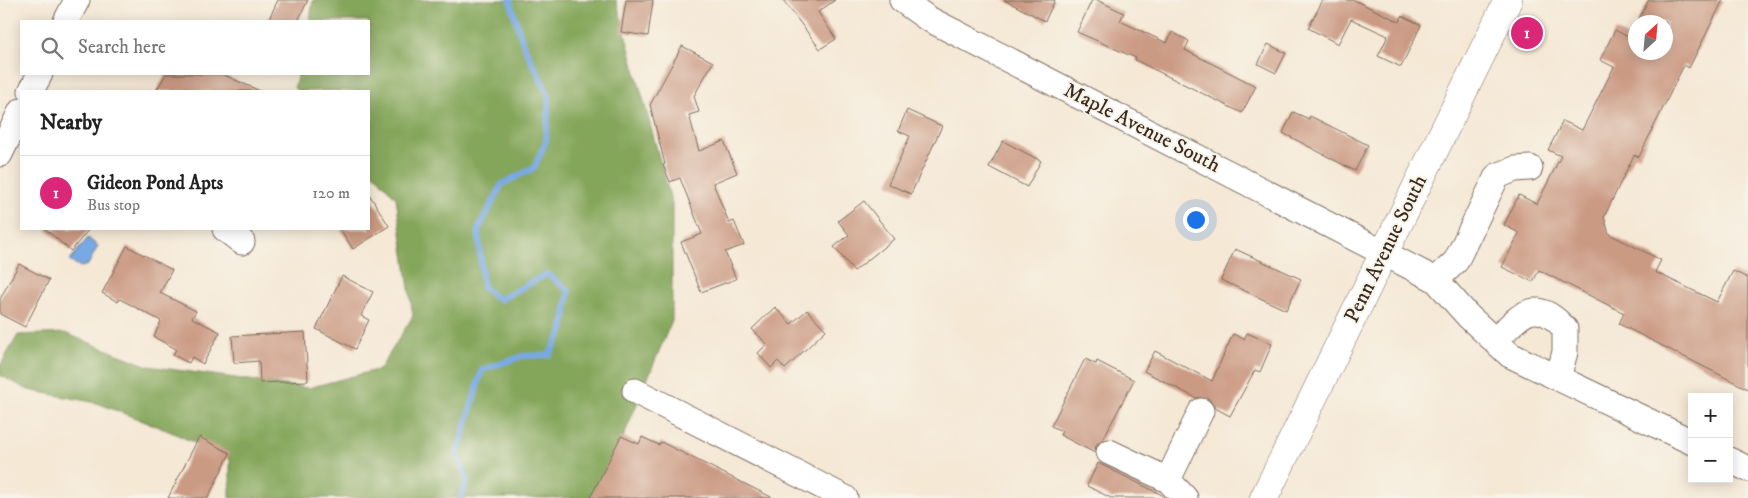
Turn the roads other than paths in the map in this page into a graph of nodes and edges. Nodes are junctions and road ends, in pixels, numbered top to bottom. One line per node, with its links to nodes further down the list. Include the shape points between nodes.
1 (77, 0): 4 (street)
2 (902, 0): 10 (street, Maple Avenue South, via 927,18)
3 (1508, 0): 10 (main road, Penn Avenue South)
4 (67, 20)
5 (39, 75): 6 (street)
6 (32, 90)
7 (20, 113): 8 (street)
8 (0, 154)
9 (1530, 168): 11 (street, via 1515,169 1497,176 1456,261)
10 (1384, 253): 11 (street, Maple Avenue South); 23 (main road, Penn Avenue South)
11 (1436, 280): 12 (street)
12 (1495, 341): 13 (street, via 1510,356); 13 (street, via 1519,316 1537,310 1553,315 1566,329 1565,352)
13 (1558, 378): 16 (street)
14 (635, 391): 21 (street)
15 (1201, 411): 20 (street)
16 (1688, 440)
17 (1110, 452): 20 (street)
18 (1733, 462): 19 (street)
19 (1748, 469)
20 (1168, 480): 22 (street)
21 (845, 498)
22 (1184, 498)
23 (1264, 498)

